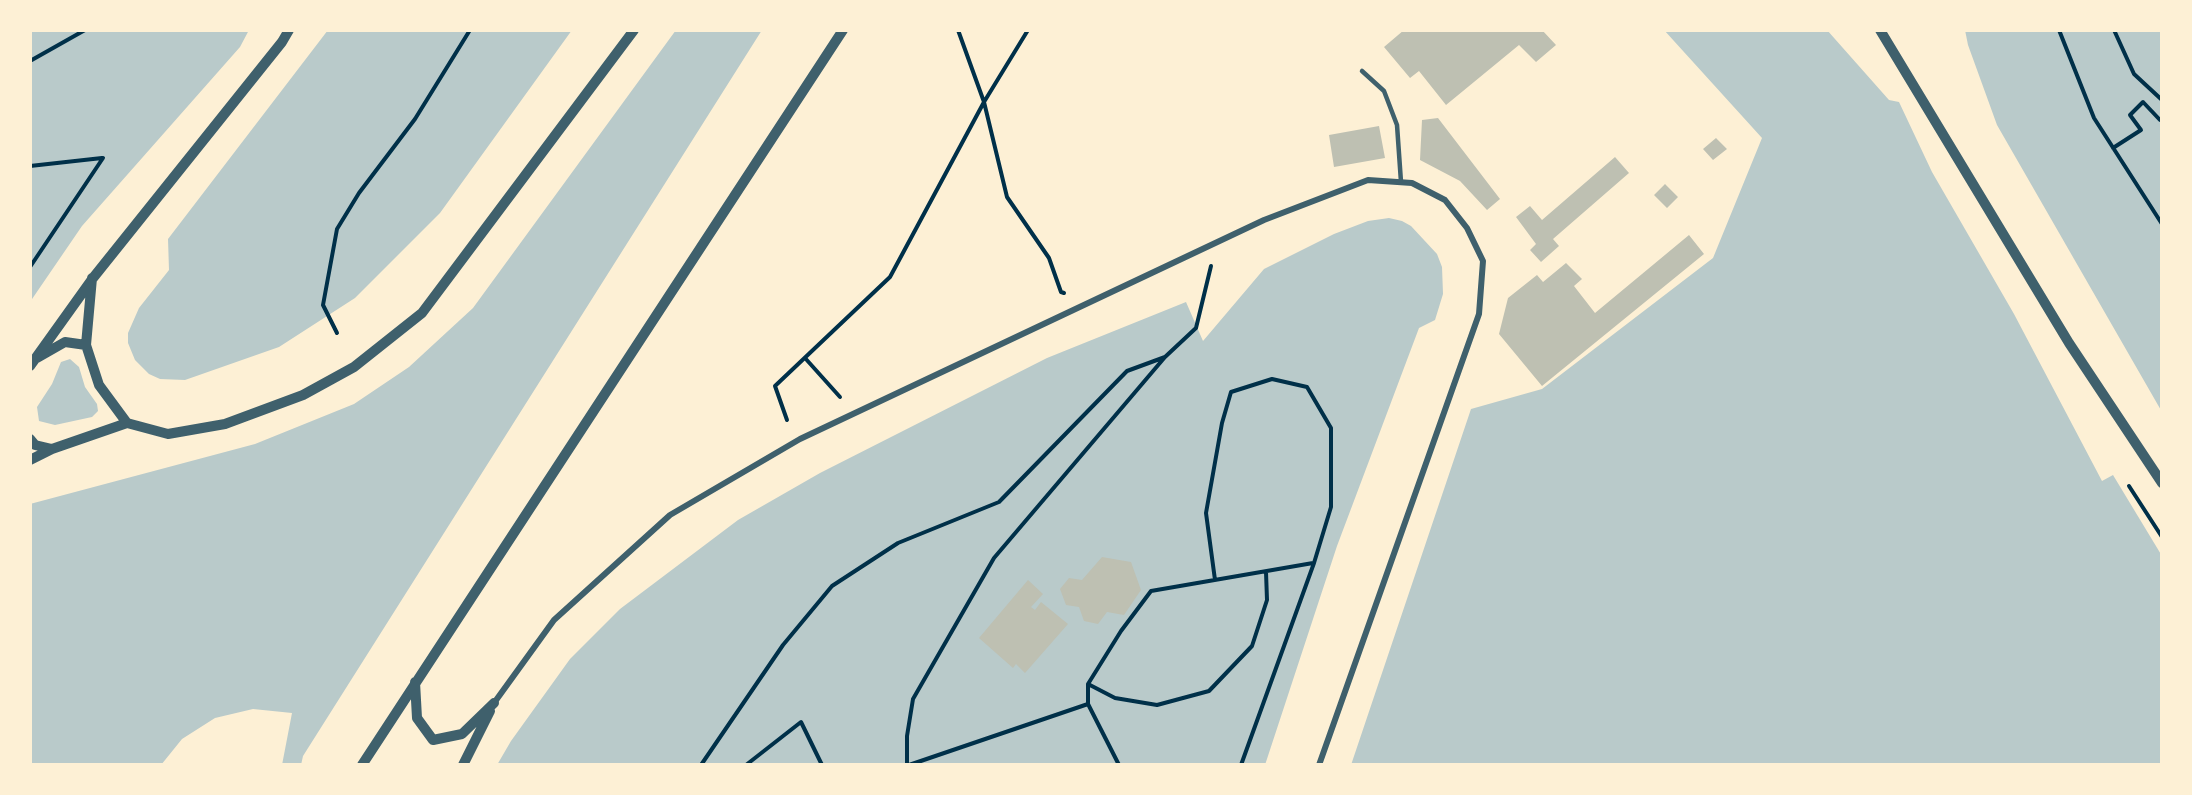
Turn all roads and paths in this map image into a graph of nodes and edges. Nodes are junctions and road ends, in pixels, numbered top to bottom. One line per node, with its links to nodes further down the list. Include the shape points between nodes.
1 (85, 30): 11 (path)
2 (289, 30): 22 (street)
3 (470, 30): 24 (path, via 415,119 337,229 323,305)
4 (634, 30): 31 (street, via 422,313 354,367 303,395 225,424 168,434)
5 (843, 30): 41 (street)
6 (958, 30): 14 (path)
7 (1028, 30): 14 (path)
8 (2059, 30): 16 (path, via 2094,118)
9 (2114, 30): 13 (path, via 2134,74)
10 (1881, 31): 35 (street, via 2069,343)
11 (30, 61)
12 (1362, 71): 18 (lane, via 1384,91 1397,125)
13 (2162, 100)
14 (984, 102): 23 (path, via 1008,197 1049,258 1061,292); 27 (path, via 891,277)
15 (2162, 118): 16 (path, via 2143,102 2130,115 2141,130)
16 (2113, 148): 19 (path)
17 (30, 166): 21 (path, via 103,158)
18 (1401, 182): 20 (street, via 1368,180); 54 (street, via 1412,183 1445,200 1467,228 1483,261 1479,314)
19 (2162, 224)
20 (1213, 242): 23 (street); 26 (path, via 1209,283 1196,328)
21 (30, 267)
22 (93, 278): 25 (street); 28 (street)
23 (1088, 301): 43 (street, via 800,439 670,515 554,620)
24 (337, 333)
25 (86, 345): 28 (street, via 65,342); 31 (street, via 99,385)
26 (1165, 357): 48 (path, via 1127,372 999,502 898,543 832,586 783,645); 51 (path, via 994,558 914,699 908,728)
27 (805, 358): 29 (path); 30 (path, via 775,386)
28 (32, 363)
29 (840, 397)
30 (787, 420)
31 (127, 423): 33 (street)
32 (30, 440): 33 (street)
33 (52, 449): 34 (street)
34 (30, 460)
35 (2162, 483)
36 (2129, 486): 37 (path)
37 (2162, 537)
38 (1314, 563): 39 (path); 40 (path, via 1331,507 1331,428 1307,387 1272,379 1231,392 1222,423 1206,513); 53 (path)
39 (1266, 572): 40 (path); 42 (path, via 1267,600 1252,646 1209,691 1157,705 1115,698)
40 (1215, 580): 42 (path, via 1151,591)
41 (415, 682): 43 (street, via 417,718 433,740 462,734); 46 (street)
42 (1088, 684): 44 (path)
43 (494, 702): 47 (street)
44 (1088, 704): 51 (path); 52 (path)
45 (821, 763): 49 (path, via 801,722); 50 (path)
46 (362, 765)
47 (463, 765)
48 (701, 765)
49 (746, 765)
50 (813, 765)
51 (908, 765)
52 (1119, 765)
53 (1241, 765)
54 (1319, 765)

